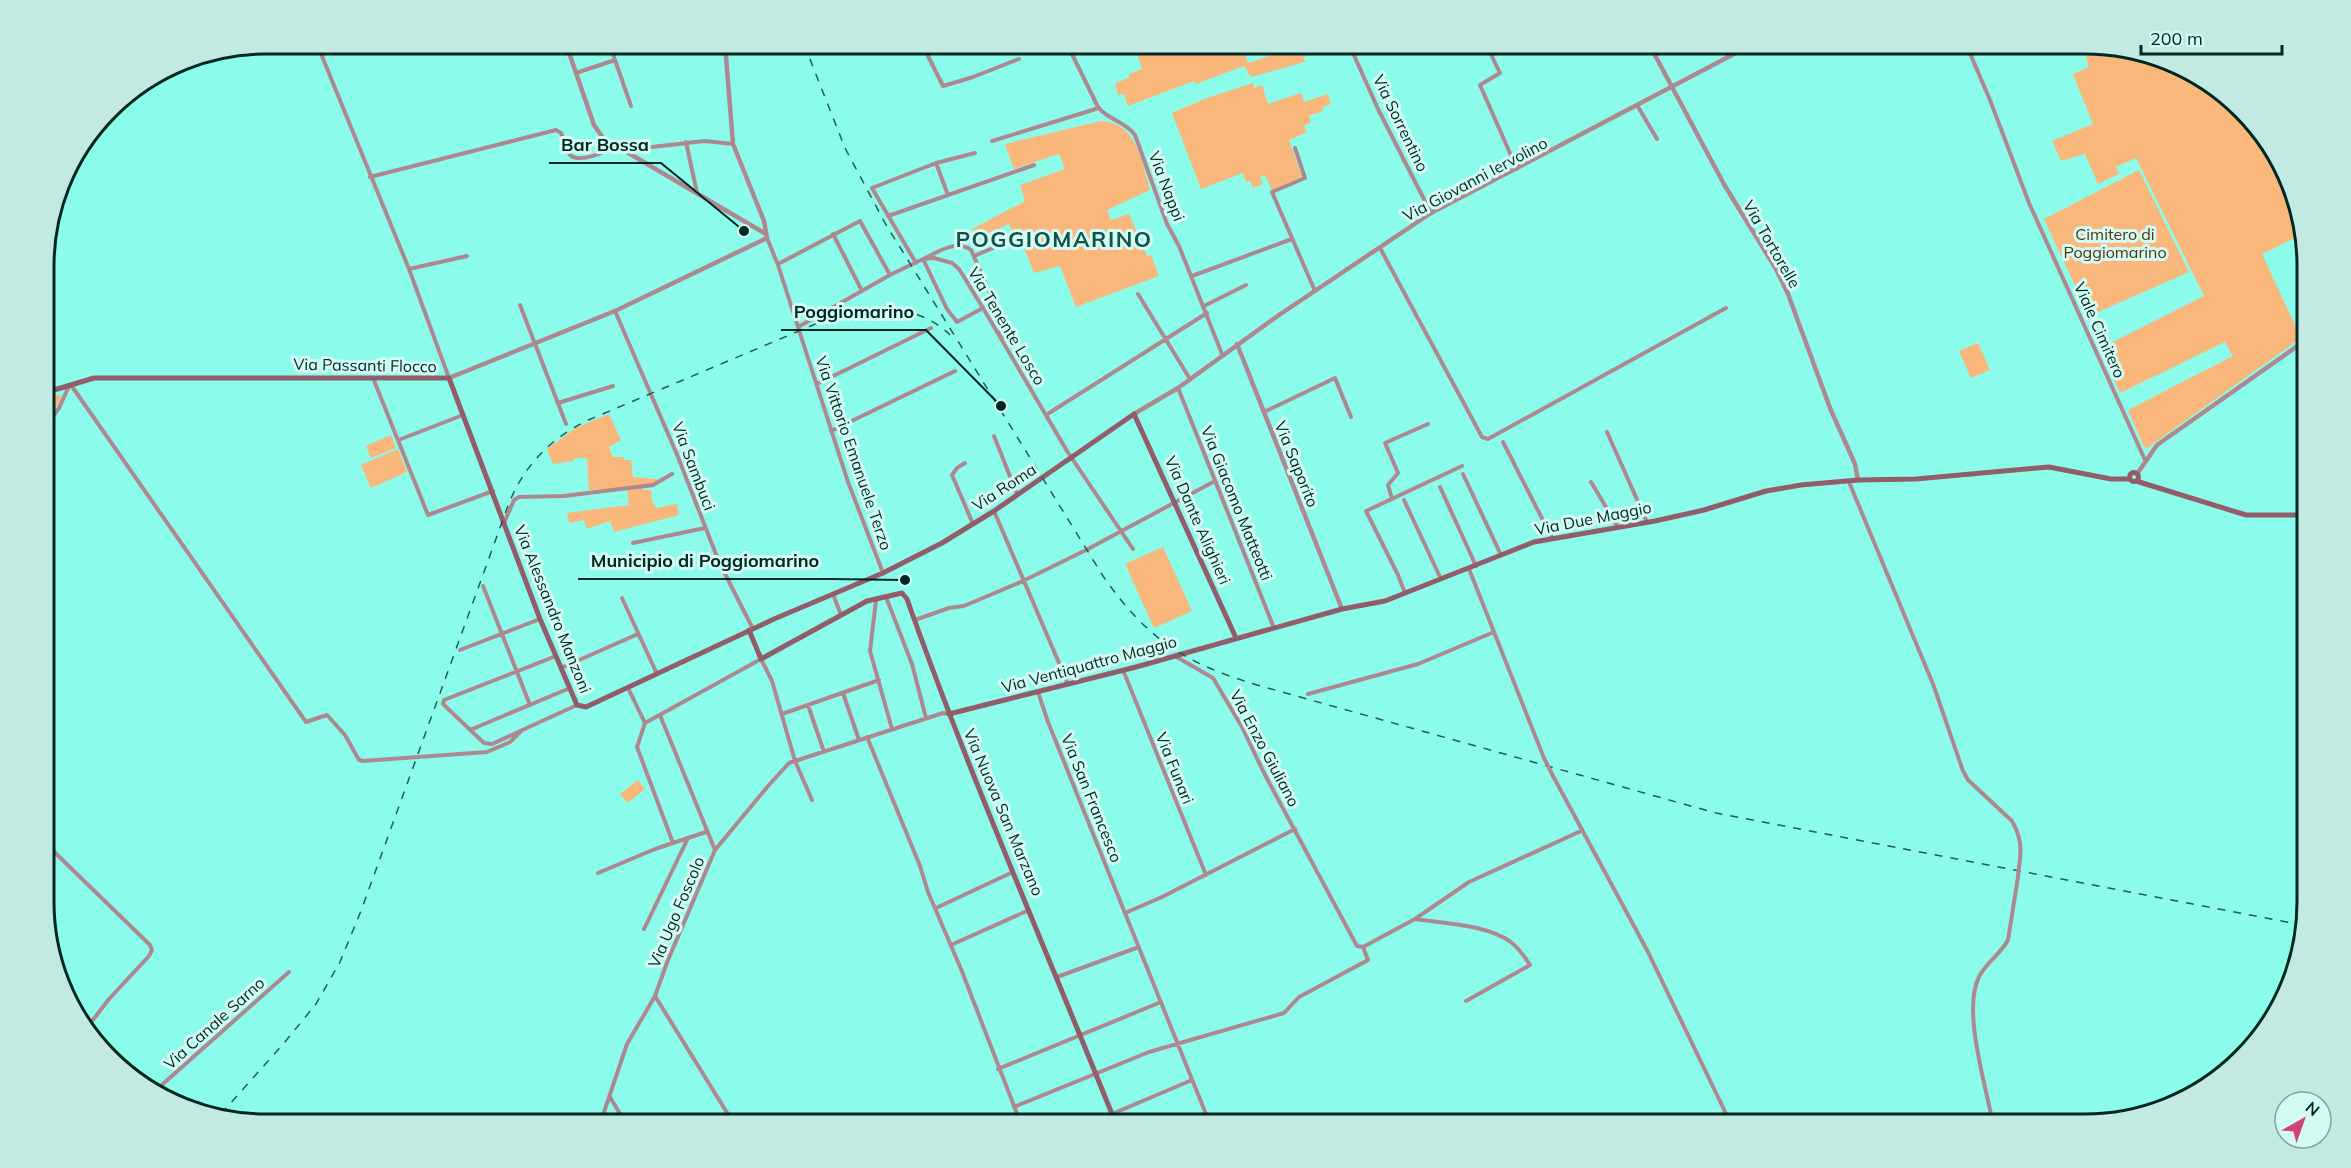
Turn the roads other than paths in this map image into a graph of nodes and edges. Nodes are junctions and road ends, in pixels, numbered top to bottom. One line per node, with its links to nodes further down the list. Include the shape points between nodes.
1 (321, 54): 30 (street)
2 (569, 54): 14 (street)
3 (613, 54): 13 (street)
4 (726, 54): 23 (street)
5 (927, 54): 12 (street, via 943,86)
6 (1072, 54): 18 (street, Via Nappi)
7 (1353, 54): 33 (street, Via Sorrentino)
8 (1491, 54): 29 (street, via 1500,73 1480,85)
9 (1655, 54): 15 (street, Via Tortorelle)
10 (1733, 54): 15 (street, Via Giovanni Iervolino)
11 (1970, 54): 90 (street, Viale Cimitero, via 2029,203)
12 (1019, 59)
13 (615, 60): 14 (street); 17 (street)
14 (576, 73): 22 (street, via 594,125 603,138)
15 (1673, 85): 16 (street, Via Giovanni Iervolino); 97 (street, Via Tortorelle, via 1725,186 1780,277 1851,453)
16 (1637, 105): 19 (street); 29 (street, Via Giovanni Iervolino)
17 (631, 106)
18 (1099, 108): 20 (street); 47 (street, Via Nappi, via 1131,128 1135,135 1167,224)
19 (1658, 139)
20 (992, 141)
21 (686, 142): 23 (street); 24 (street); 31 (street)
22 (614, 144): 24 (street); 30 (street, via 607,152 574,157 556,130)
23 (733, 144): 36 (street, via 764,221)
24 (620, 148): 31 (street)
25 (1294, 148): 38 (street, via 1305,178 1272,192)
26 (975, 153): 27 (street)
27 (936, 163): 32 (street); 34 (street, via 872,188)
28 (1034, 165): 32 (street)
29 (1517, 169): 33 (street, Via Giovanni Iervolino)
30 (370, 177): 45 (street)
31 (697, 193): 36 (street)
32 (948, 195): 34 (street)
33 (1431, 213): 39 (street, Via Giovanni Iervolino)
34 (888, 216): 43 (street)
35 (833, 234): 44 (street); 46 (street, via 860,220); 49 (street)
36 (766, 236): 44 (street, Via Vittorio Emanuele Terzo); 56 (street, Via Passanti Flocco)
37 (1016, 238): 41 (street)
38 (1292, 239): 47 (street); 50 (street)
39 (1380, 248): 50 (street, Via Giovanni Iervolino); 55 (street, via 1482,437 1488,439)
40 (467, 256): 45 (street)
41 (975, 256): 42 (street, via 968,247 957,245); 61 (street, via 997,309)
42 (923, 259): 43 (street); 54 (street, Via Tenente Losco, via 952,263); 54 (street, via 957,322)
43 (916, 263): 46 (street)
44 (778, 264): 58 (street, Via Vittorio Emanuele Terzo)
45 (409, 269): 68 (street)
46 (890, 275): 49 (street)
47 (1192, 276): 53 (street, Via Nappi)
48 (1246, 285): 53 (street)
49 (862, 291): 58 (street)
50 (1315, 291): 62 (street, Via Giovanni Iervolino)
51 (1138, 294): 60 (street)
52 (520, 305): 63 (street)
53 (1204, 306): 57 (street, Via Nappi)
54 (983, 308): 61 (street, Via Tenente Losco)
55 (1726, 308)
56 (615, 311): 63 (street, Via Passanti Flocco); 114 (street, Via Sambuci)
57 (1207, 313): 60 (street); 65 (street, Via Nappi)
58 (798, 327): 70 (street, Via Vittorio Emanuele Terzo)
59 (931, 328): 70 (street)
60 (1167, 338): 69 (street); 80 (street)
61 (1002, 340): 80 (street, Via Tenente Losco)
62 (1237, 344): 65 (street); 76 (street, Via Saporito)
63 (536, 345): 68 (street, Via Passanti Flocco); 75 (street)
64 (2297, 345): 90 (street, via 2157,445)
65 (1222, 354): 69 (street)
66 (955, 371): 84 (street)
67 (373, 378): 68 (main road, Via Passanti Flocco); 71 (main road, Via Passanti Flocco, via 127,377 94,378); 103 (street, via 428,515)
68 (449, 378): 79 (main road, Via Alessandro Manzoni)
69 (1190, 379): 73 (street)
70 (817, 384): 84 (street, Via Vittorio Emanuele Terzo)
71 (70, 385): 74 (main road, Via Passanti Flocco); 78 (street); 166 (street, via 306,722 327,715 363,761 487,752 510,742)
72 (613, 386): 75 (street)
73 (1178, 387): 77 (street); 98 (street, Via Giacomo Matteotti)
74 (54, 390)
75 (558, 403): 82 (street)
76 (1264, 412): 81 (street, via 1335,378); 131 (street, Via Saporito)
77 (1134, 414): 89 (main road, Via Roma); 107 (main road, Via Dante Alighieri)
78 (54, 415)
79 (464, 415): 87 (street); 103 (main road, Via Alessandro Manzoni)
80 (1046, 415): 89 (street, Via Tenente Losco)
81 (1351, 417)
82 (567, 424)
83 (1428, 424): 105 (street, via 1385,443 1398,473 1388,485)
84 (831, 431): 122 (street, Via Vittorio Emanuele Terzo)
85 (1608, 432): 110 (street)
86 (994, 436): 104 (street)
87 (401, 439)
88 (1503, 442): 116 (street)
89 (1072, 458): 104 (main road, Via Roma); 115 (street, Via Tenente Losco)
90 (2145, 460): 95 (street)
91 (965, 463): 112 (street, via 952,475)
92 (1462, 466): 105 (street)
93 (672, 474): 111 (street, via 653,485 564,496 519,497)
94 (1463, 474): 119 (street)
95 (2137, 474): 96 (main road, via 2131,473); 101 (main road)
96 (2129, 479): 97 (main road, Via Due Maggio, via 2049,467); 101 (main road)
97 (1858, 480): 100 (main road, Via Due Maggio)
98 (1215, 481): 107 (street); 135 (street, Via Giacomo Matteotti)
99 (1591, 482): 113 (street)
100 (1849, 482): 110 (main road, Via Due Maggio, via 1766,491); 211 (street, bridge, via 1934,684 1963,771 2017,829 2021,851 2008,940 1982,971 1972,1000)
101 (2136, 482): 109 (main road, via 2246,515)
102 (1440, 487): 120 (street)
103 (493, 491): 111 (main road, Via Alessandro Manzoni)
104 (1017, 494): 108 (main road, Via Roma)
105 (1392, 499): 127 (street, via 1366,511)
106 (1404, 500): 123 (street)
107 (1174, 501): 115 (street); 140 (main road, Via Dante Alighieri)
108 (994, 511): 112 (main road, Via Roma); 124 (street)
109 (2297, 514)
110 (1647, 522): 113 (main road, Via Due Maggio)
111 (504, 523): 133 (main road, Via Alessandro Manzoni)
112 (973, 524): 122 (main road, Via Roma)
113 (1618, 527): 116 (main road, Via Due Maggio)
114 (705, 528): 117 (street); 136 (street, Via Sambuci)
115 (1121, 531): 118 (street, Via Tenente Losco); 124 (street)
116 (1552, 538): 119 (main road, Via Due Maggio)
117 (633, 543)
118 (1133, 549)
119 (1501, 556): 120 (main road, Via Due Maggio)
120 (1476, 566): 121 (main road, Via Due Maggio)
121 (1469, 569): 123 (main road, Via Due Maggio); 137 (street)
122 (883, 573): 126 (main road, Via Alessandro Manzoni)
123 (1441, 579): 127 (main road, Via Due Maggio)
124 (1023, 581): 134 (street, via 963,606); 150 (street)
125 (483, 586): 138 (street)
126 (832, 594): 132 (street); 136 (main road, Via Alessandro Manzoni)
127 (1405, 594): 131 (main road, Via Due Maggio)
128 (886, 597): 130 (main road, Via Nuova San Marzano); 134 (main road, Via Nuova San Marzano, via 902,593); 162 (street, via 912,664)
129 (622, 598): 139 (street)
130 (876, 600): 132 (main road, Via Nuova San Marzano); 149 (street, via 870,651)
131 (1342, 609): 135 (main road, Via Due Maggio)
132 (841, 615): 144 (main road, Via Nuova San Marzano)
133 (540, 619): 138 (street); 142 (main road, Via Alessandro Manzoni)
134 (915, 620): 160 (main road, Via Nuova San Marzano)
135 (1274, 628): 140 (main road, Via Due Maggio)
136 (751, 630): 144 (main road); 148 (main road, Via Alessandro Manzoni)
137 (1494, 632): 155 (street, via 1418,664); 173 (street, bridge, via 1544,758)
138 (502, 634): 141 (street); 147 (street)
139 (638, 634): 145 (street); 148 (street)
140 (1236, 638): 143 (main road, Via Ventiquattro Maggio)
141 (460, 650)
142 (556, 656): 145 (main road, Via Alessandro Manzoni); 147 (street)
143 (1174, 656): 146 (main road, Via Ventiquattro Maggio); 172 (street, Via Enzo Giuliano, via 1213,678)
144 (761, 659): 159 (street); 161 (street)
145 (561, 668): 151 (main road, Via Alessandro Manzoni)
146 (1123, 670): 150 (main road, Via Ventiquattro Maggio); 181 (street, Via Funari)
147 (517, 671): 156 (street); 165 (street, via 444,700 443,704)
148 (657, 675): 152 (main road, Via Alessandro Manzoni)
149 (879, 680): 154 (street); 164 (street)
150 (1068, 684): 153 (main road, Via Ventiquattro Maggio)
151 (570, 688): 156 (street); 157 (main road, Via Alessandro Manzoni)
152 (628, 688): 157 (main road, Via Alessandro Manzoni, via 586,707); 163 (street)
153 (1038, 692): 160 (main road, Via Ventiquattro Maggio); 184 (street, Via San Francesco)
154 (843, 693): 158 (street); 168 (street)
155 (1308, 693)
156 (530, 705): 165 (street)
157 (577, 705): 166 (street)
158 (808, 705): 159 (street); 169 (street)
159 (782, 714): 170 (street)
160 (949, 714): 162 (street); 179 (main road, Via Nuova San Marzano)
161 (660, 715): 163 (street); 174 (street)
162 (926, 718): 164 (street)
163 (645, 723): 176 (street, via 637,747)
164 (892, 729): 167 (street)
165 (470, 730): 166 (street, via 484,743 492,744)
166 (522, 730)
167 (867, 737): 168 (street); 182 (street)
168 (859, 740): 169 (street)
169 (824, 752): 170 (street)
170 (795, 761): 171 (street); 177 (street, Via Ugo Foscolo, via 768,786)
171 (812, 800)
172 (1294, 829): 181 (street, Via Enzo Giuliano); 189 (street, via 1357,946)
173 (1581, 831): 185 (street, via 1469,882); 210 (street, via 1651,959)
174 (706, 832): 175 (street); 177 (street)
175 (688, 838): 176 (street); 186 (street)
176 (673, 843): 180 (street)
177 (715, 850): 192 (street, Via Ugo Foscolo)
178 (54, 852): 195 (street, via 152,950)
179 (1013, 872): 182 (street); 183 (main road, Via Nuova San Marzano)
180 (598, 873)
181 (1206, 874): 184 (street, Via Enzo Giuliano)
182 (936, 908): 187 (street)
183 (1030, 910): 187 (street); 191 (main road, Via Nuova San Marzano)
184 (1125, 913): 188 (street, Via San Francesco)
185 (1414, 919): 189 (street); 193 (street, via 1468,927 1506,939 1524,955 1530,965)
186 (644, 929)
187 (951, 945): 198 (street)
188 (1139, 947): 191 (street); 194 (street)
189 (1363, 947): 197 (street, via 1368,960 1299,997 1284,1013)
190 (289, 972): 201 (street, Via Canale Sarno)
191 (1057, 977): 196 (main road, Via Nuova San Marzano)
192 (655, 996): 202 (street, Via Ugo Foscolo, via 627,1044); 206 (street)
193 (1466, 1001)
194 (1161, 1002): 196 (street); 197 (street)
195 (91, 1022)
196 (1080, 1034): 198 (street); 199 (main road, Via Nuova San Marzano)
197 (1177, 1043): 199 (street); 200 (street)
198 (998, 1070): 203 (street)
199 (1096, 1074): 203 (street); 208 (main road, Via Nuova San Marzano)
200 (1192, 1080): 208 (street); 209 (street)
201 (160, 1086)
202 (610, 1097): 204 (street, Via Ugo Foscolo); 205 (street)
203 (1014, 1107): 207 (street)
204 (604, 1114)
205 (620, 1114)
206 (728, 1114)
207 (1017, 1114)
208 (1112, 1114)
209 (1206, 1114)
210 (1726, 1114)
211 (1991, 1114)

